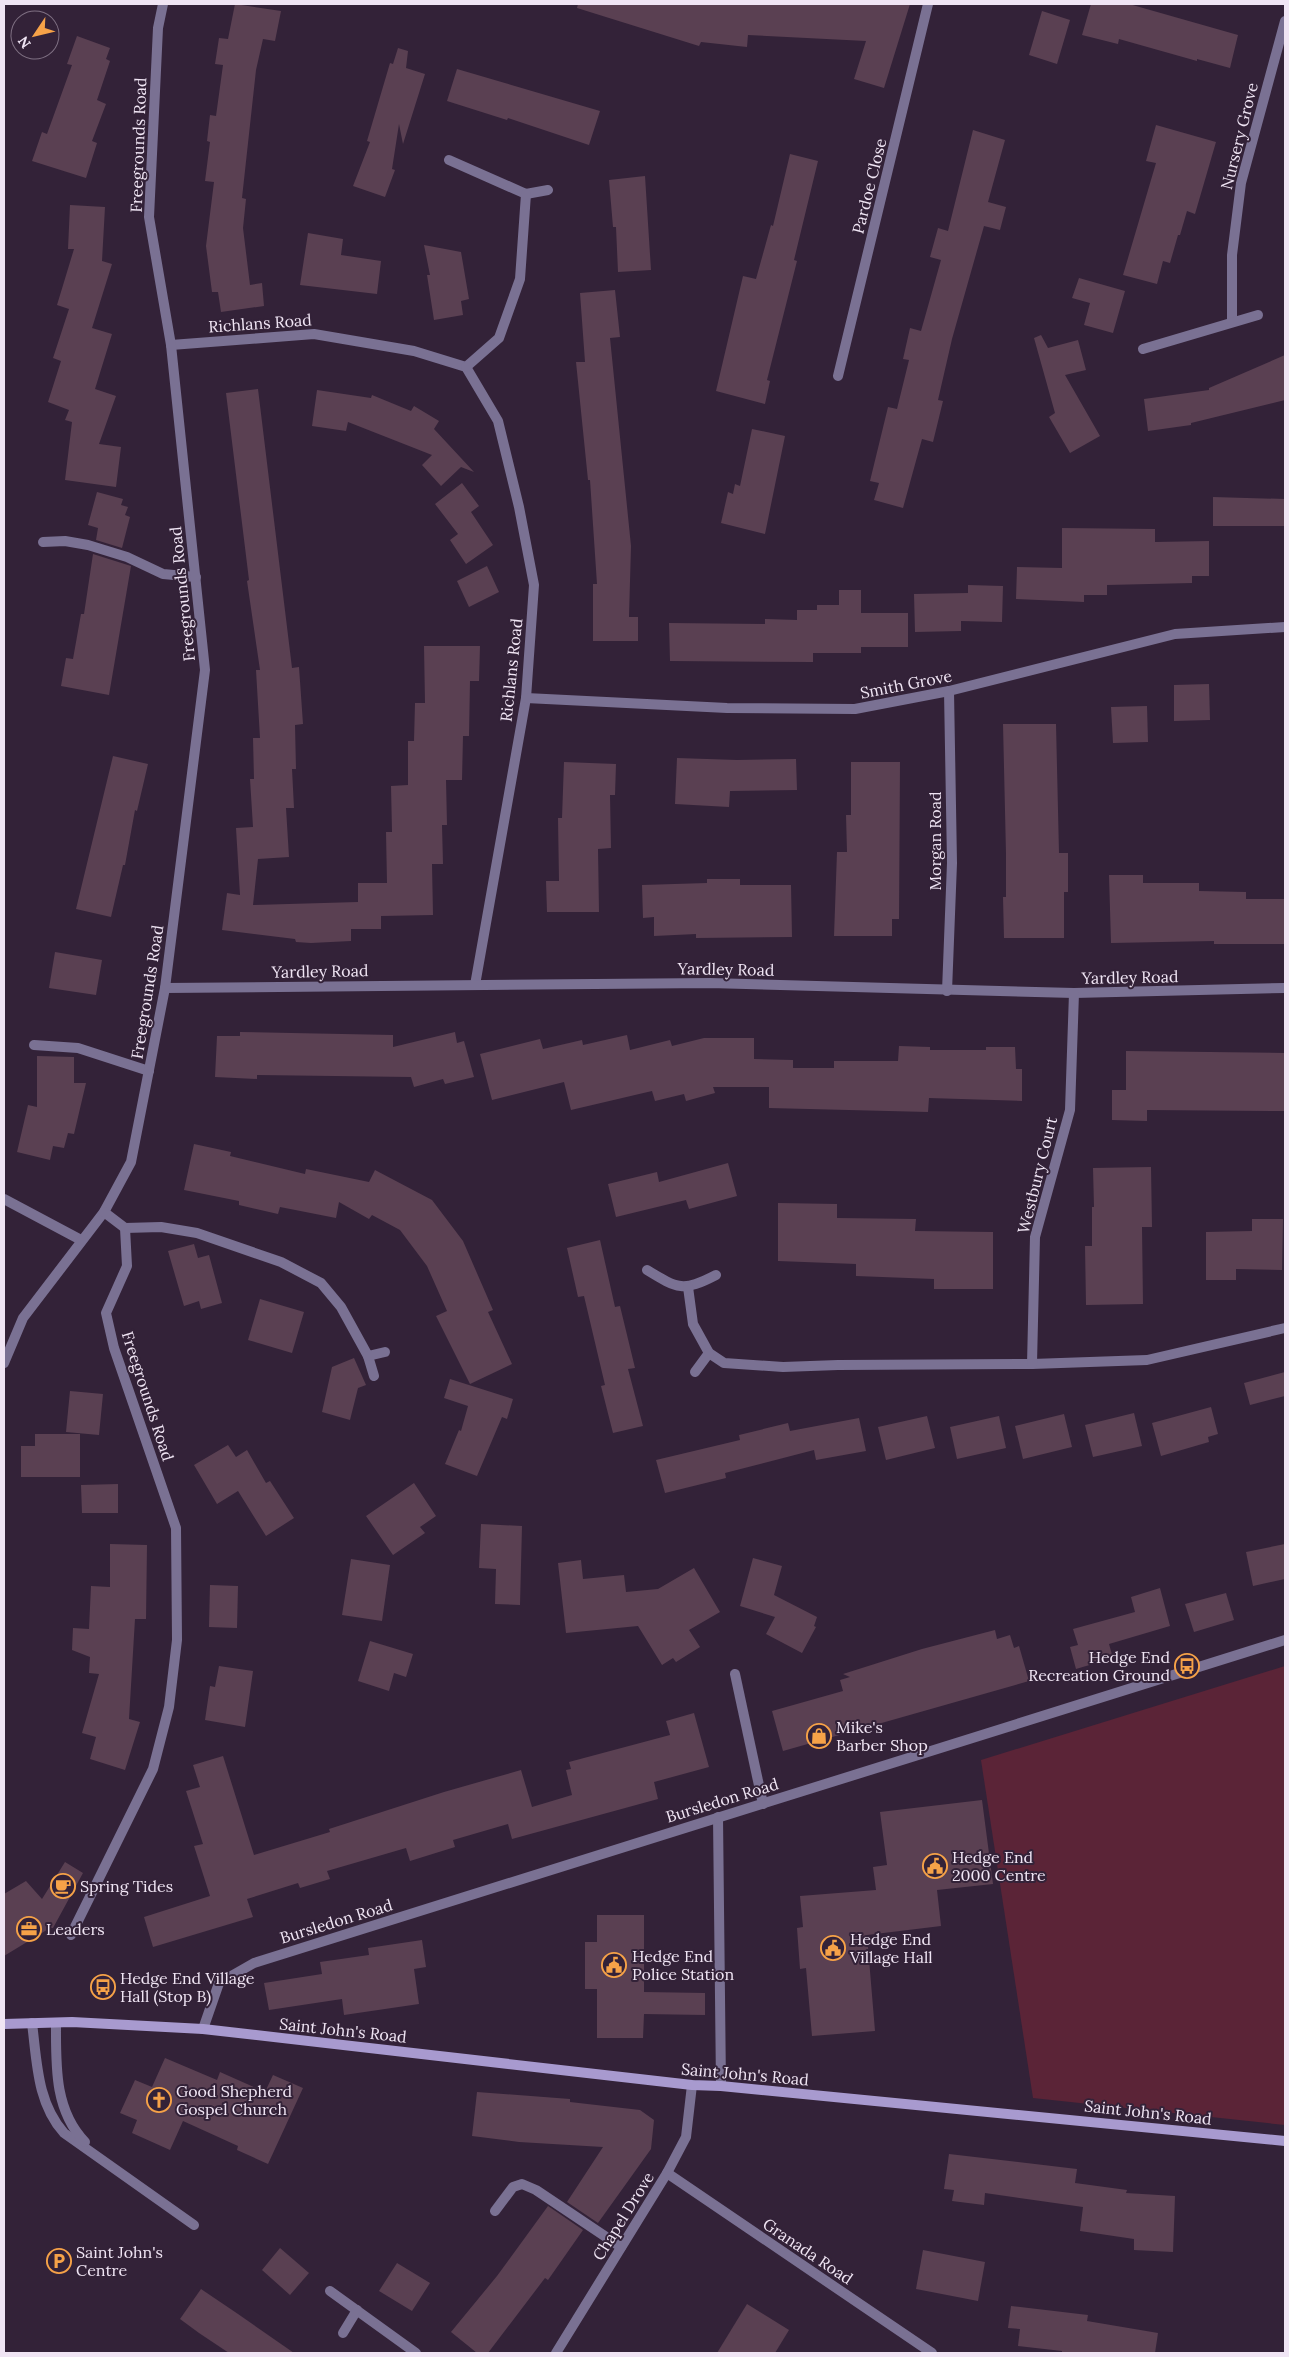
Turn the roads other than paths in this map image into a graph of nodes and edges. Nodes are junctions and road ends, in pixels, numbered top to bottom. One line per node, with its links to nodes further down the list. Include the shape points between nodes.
1 (163, 4): 9 (street, Freegrounds Road, via 158,28 149,217)
2 (928, 4): 12 (street, Pardoe Close)
3 (1285, 21): 8 (street, Nursery Grove, via 1240,183 1232,255)
4 (449, 160): 6 (street)
5 (548, 190): 6 (street)
6 (526, 194): 11 (street, via 520,279 499,338)
7 (1258, 315): 8 (street)
8 (1232, 321): 10 (street)
9 (171, 344): 11 (street, Richlans Road, via 314,334 414,351); 14 (street, Freegrounds Road)
10 (1143, 349)
11 (466, 367): 17 (street, Richlans Road, via 498,421 534,585)
12 (838, 376)
13 (43, 542): 14 (street, via 88,545 127,557 162,574)
14 (196, 577): 19 (street, Freegrounds Road, via 205,670)
15 (1285, 627): 16 (street, Smith Grove, via 1174,634)
16 (949, 691): 17 (street, Smith Grove, via 855,709 727,708); 21 (street, Morgan Road, via 952,863)
17 (526, 698): 18 (street, Richlans Road)
18 (475, 985): 19 (street, Yardley Road); 21 (street, Yardley Road, via 710,983)
19 (165, 988): 24 (street, Freegrounds Road)
20 (1285, 988): 22 (street, Yardley Road)
21 (947, 991): 22 (street, Yardley Road)
22 (1074, 993): 37 (street, Westbury Court, via 1070,1110 1035,1237)
23 (34, 1045): 24 (street, via 78,1048)
24 (149, 1071): 26 (street, Freegrounds Road, via 131,1162)
25 (4, 1199): 28 (street)
26 (104, 1212): 27 (street); 28 (street, Freegrounds Road)
27 (125, 1228): 35 (street, via 161,1227 197,1233 281,1262 321,1284 341,1307); 44 (street, Freegrounds Road, via 127,1266 106,1312 114,1348 176,1528 177,1640 169,1707 153,1769)
28 (81, 1240): 36 (street, Freegrounds Road, via 24,1318)
29 (647, 1270): 31 (street, via 670,1284)
30 (716, 1275): 31 (street)
31 (688, 1287): 34 (street, via 693,1324)
32 (1285, 1328): 37 (street, via 1147,1360)
33 (385, 1352): 35 (street)
34 (709, 1354): 37 (street, via 724,1363 783,1367 839,1360); 38 (street)
35 (368, 1356): 39 (street)
36 (4, 1363)
37 (1032, 1364)
38 (695, 1372)
39 (374, 1376)
40 (1285, 1640): 42 (street, Bursledon Road)
41 (735, 1674): 42 (street)
42 (763, 1804): 43 (street, Bursledon Road)
43 (718, 1817): 48 (street, Bursledon Road, via 254,1962 219,1983); 50 (street)
44 (71, 1935)
45 (32, 2023): 46 (main road, Saint John's Road); 47 (main road, Saint John's Road); 52 (street, via 40,2089 52,2120 64,2133)
46 (56, 2023): 48 (main road, Saint John's Road); 52 (street, via 56,2076 65,2112 77,2134)
47 (4, 2024)
48 (203, 2029): 49 (main road, Saint John's Road)
49 (692, 2085): 50 (main road, Saint John's Road); 53 (street, Chapel Drove, via 686,2137)
50 (721, 2086): 51 (main road, Saint John's Road)
51 (1285, 2141)
52 (97, 2155): 55 (street)
53 (667, 2173): 56 (street, Chapel Drove); 62 (street, Granada Road)
54 (495, 2211): 56 (street, via 513,2187 522,2184)
55 (194, 2225)
56 (621, 2247): 61 (street, Chapel Drove)
57 (330, 2291): 58 (street)
58 (357, 2310): 59 (street); 60 (street)
59 (343, 2333)
60 (416, 2353)
61 (556, 2353)
62 (932, 2353)

